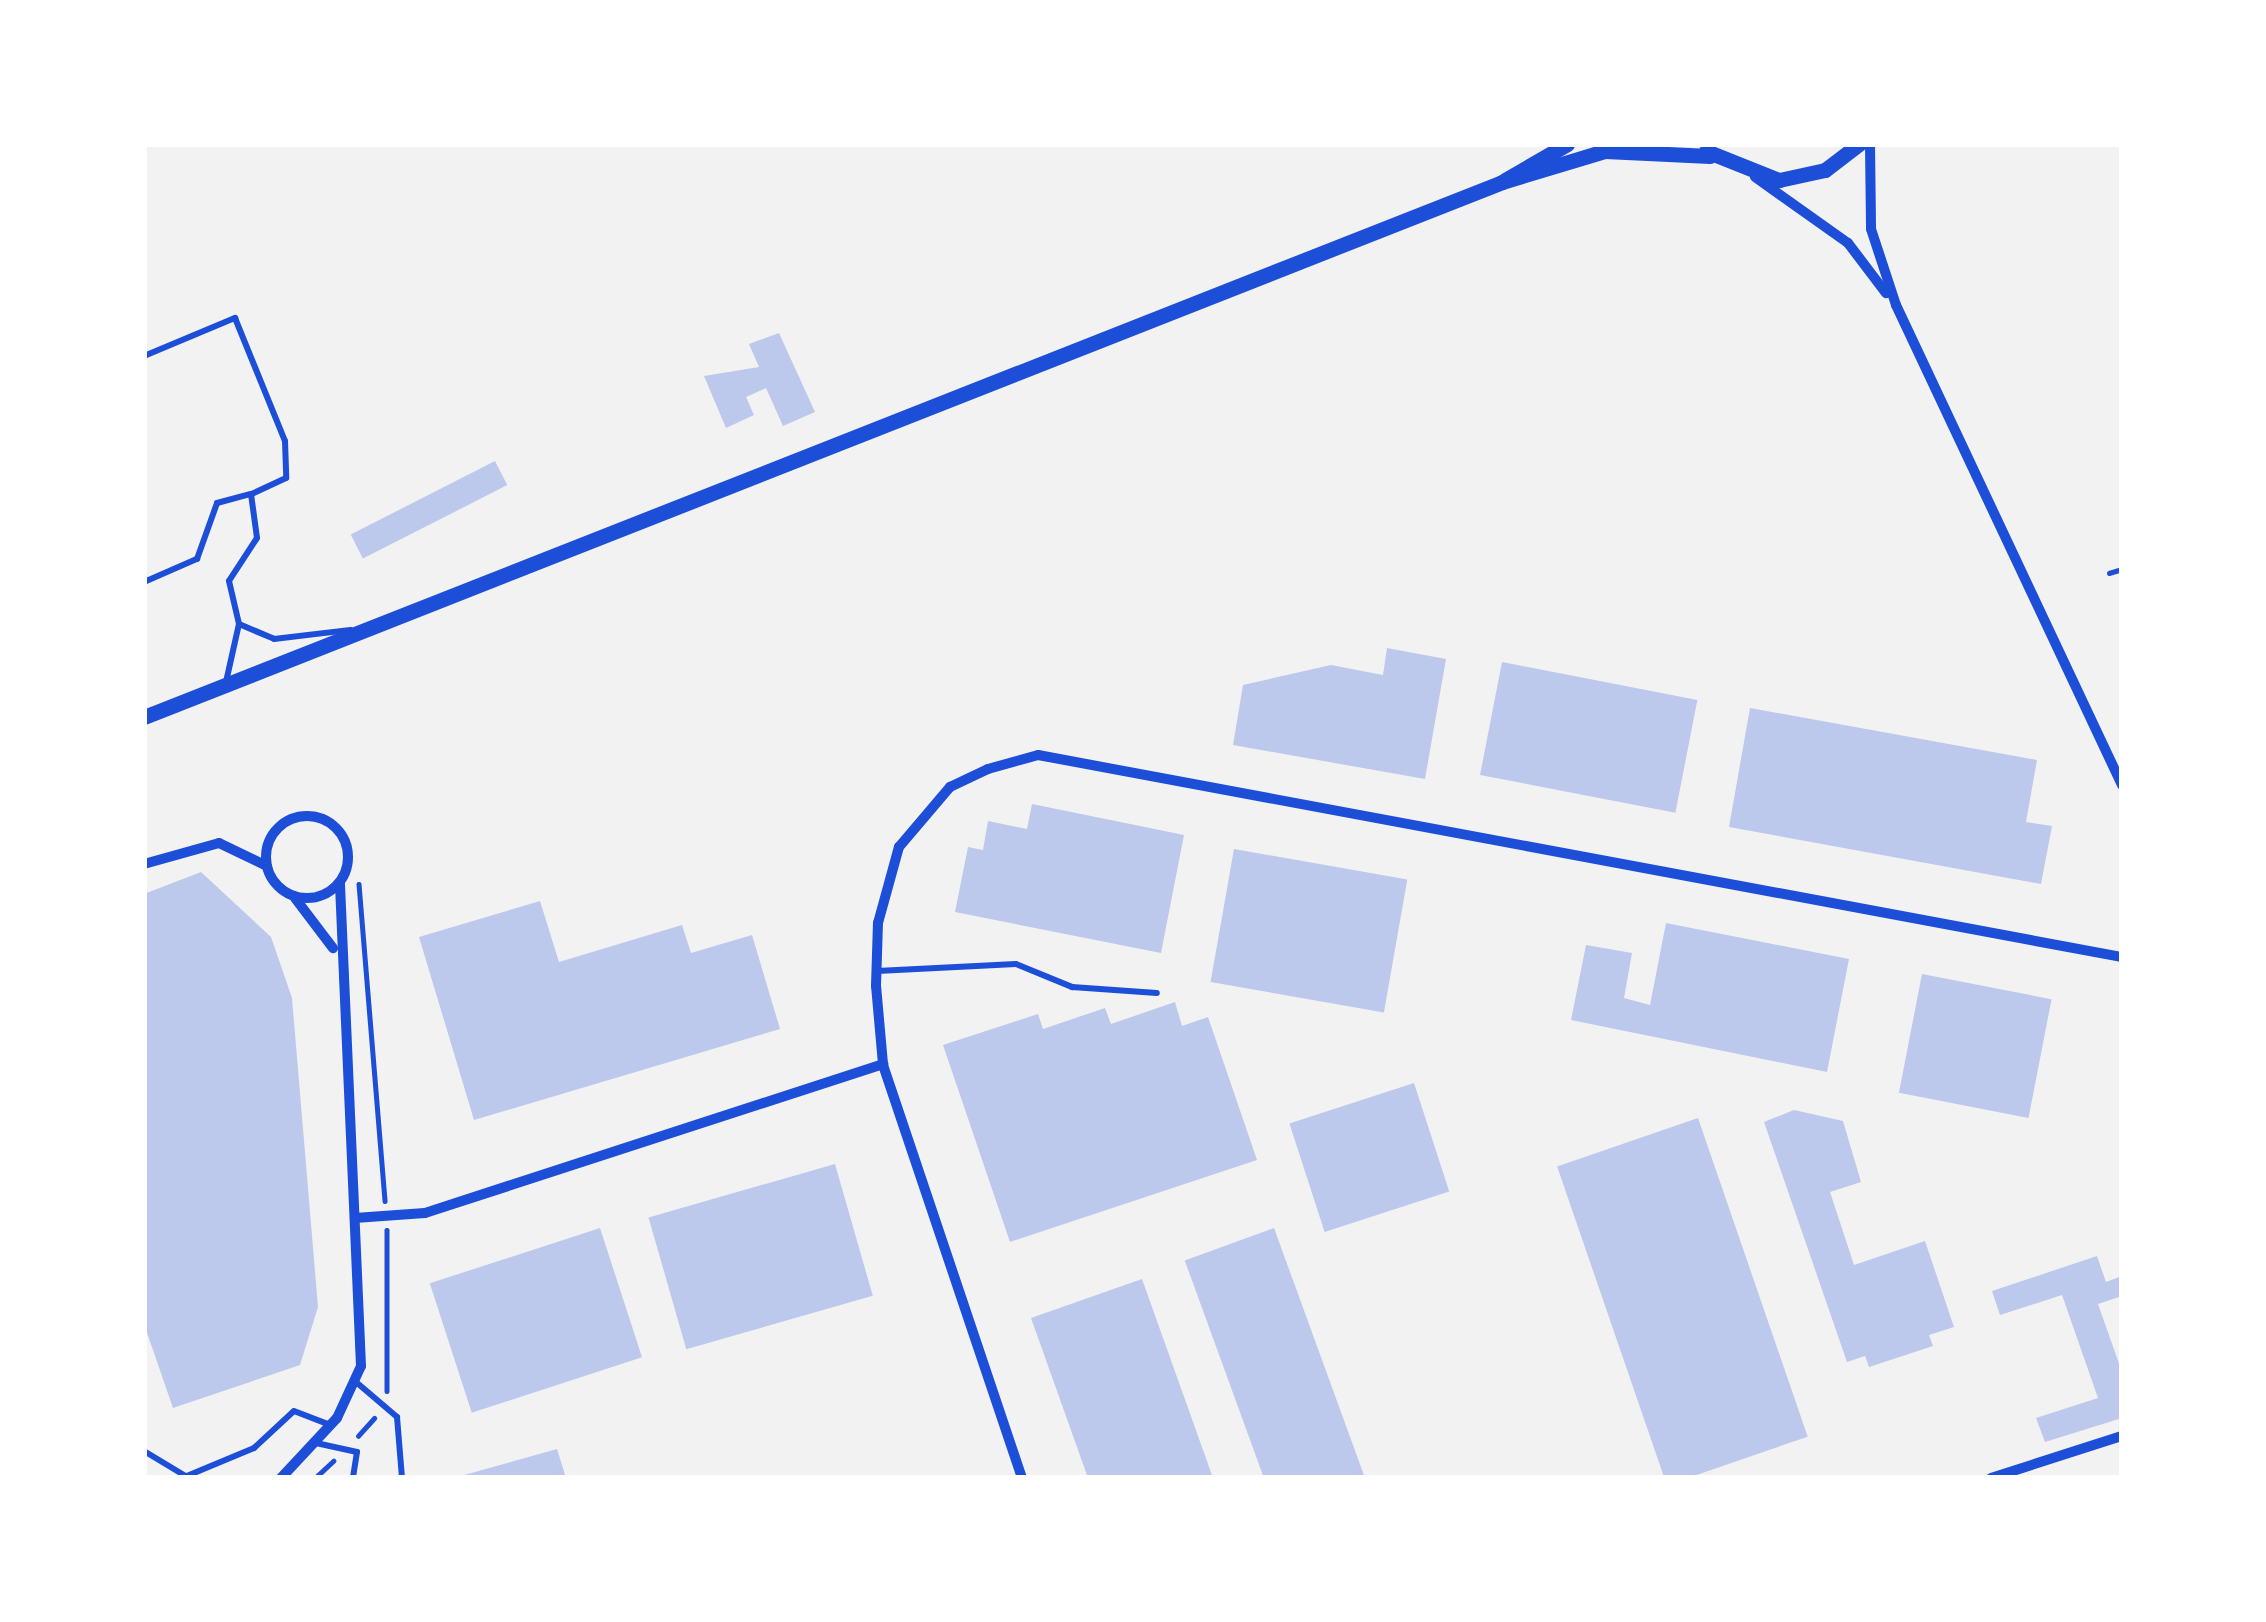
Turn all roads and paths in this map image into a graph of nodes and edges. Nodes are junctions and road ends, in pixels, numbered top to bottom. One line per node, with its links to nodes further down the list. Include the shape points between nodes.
1 (1567, 144): 6 (main road)
2 (1859, 144): 5 (main road, via 1802,178)
3 (1870, 144): 7 (street, via 1871,229)
4 (1705, 150): 5 (main road); 6 (main road, via 1605,151)
5 (1755, 177): 7 (street, via 1848,243)
6 (1502, 182): 14 (main road)
7 (1895, 305): 17 (street)
8 (144, 356): 9 (lane, via 235,318 290,465 286,478)
9 (251, 494): 12 (lane, via 217,503 197,559); 13 (lane, via 257,538 229,581)
10 (2122, 569): 11 (path)
11 (2109, 573)
12 (144, 582)
13 (239, 624): 14 (lane, via 274,639 334,623); 15 (lane)
14 (359, 633): 15 (main road)
15 (224, 686): 16 (main road)
16 (144, 717)
17 (2122, 784)
18 (144, 864): 19 (street, via 219,844)
19 (267, 866): 20 (street, via 277,830 312,816 345,841); 22 (street)
20 (347, 869): 21 (street); 28 (path, via 364,900)
21 (340, 882): 22 (street, via 317,898); 24 (street)
22 (291, 896): 24 (street, via 324,924)
23 (2122, 957): 25 (street, via 1038,755 950,788 921,817 899,847)
24 (338, 963): 29 (street)
25 (877, 971): 26 (lane, via 1016,964 1072,987); 27 (street)
26 (1156, 993)
27 (883, 1064): 28 (street, via 425,1213); 42 (street)
28 (386, 1216): 29 (street); 31 (path, via 395,1346)
29 (355, 1218): 30 (street)
30 (356, 1381): 31 (lane); 32 (street)
31 (383, 1399): 35 (path); 41 (lane, via 397,1417)
32 (331, 1425): 34 (street); 37 (lane, via 294,1411 254,1448)
33 (2122, 1436): 43 (street)
34 (316, 1443): 35 (lane); 38 (street)
35 (348, 1446): 39 (path); 40 (lane, via 360,1463)
36 (144, 1451): 37 (lane)
37 (185, 1477)
38 (281, 1478)
39 (315, 1478)
40 (353, 1478)
41 (402, 1478)
42 (1022, 1478)
43 (1991, 1478)

